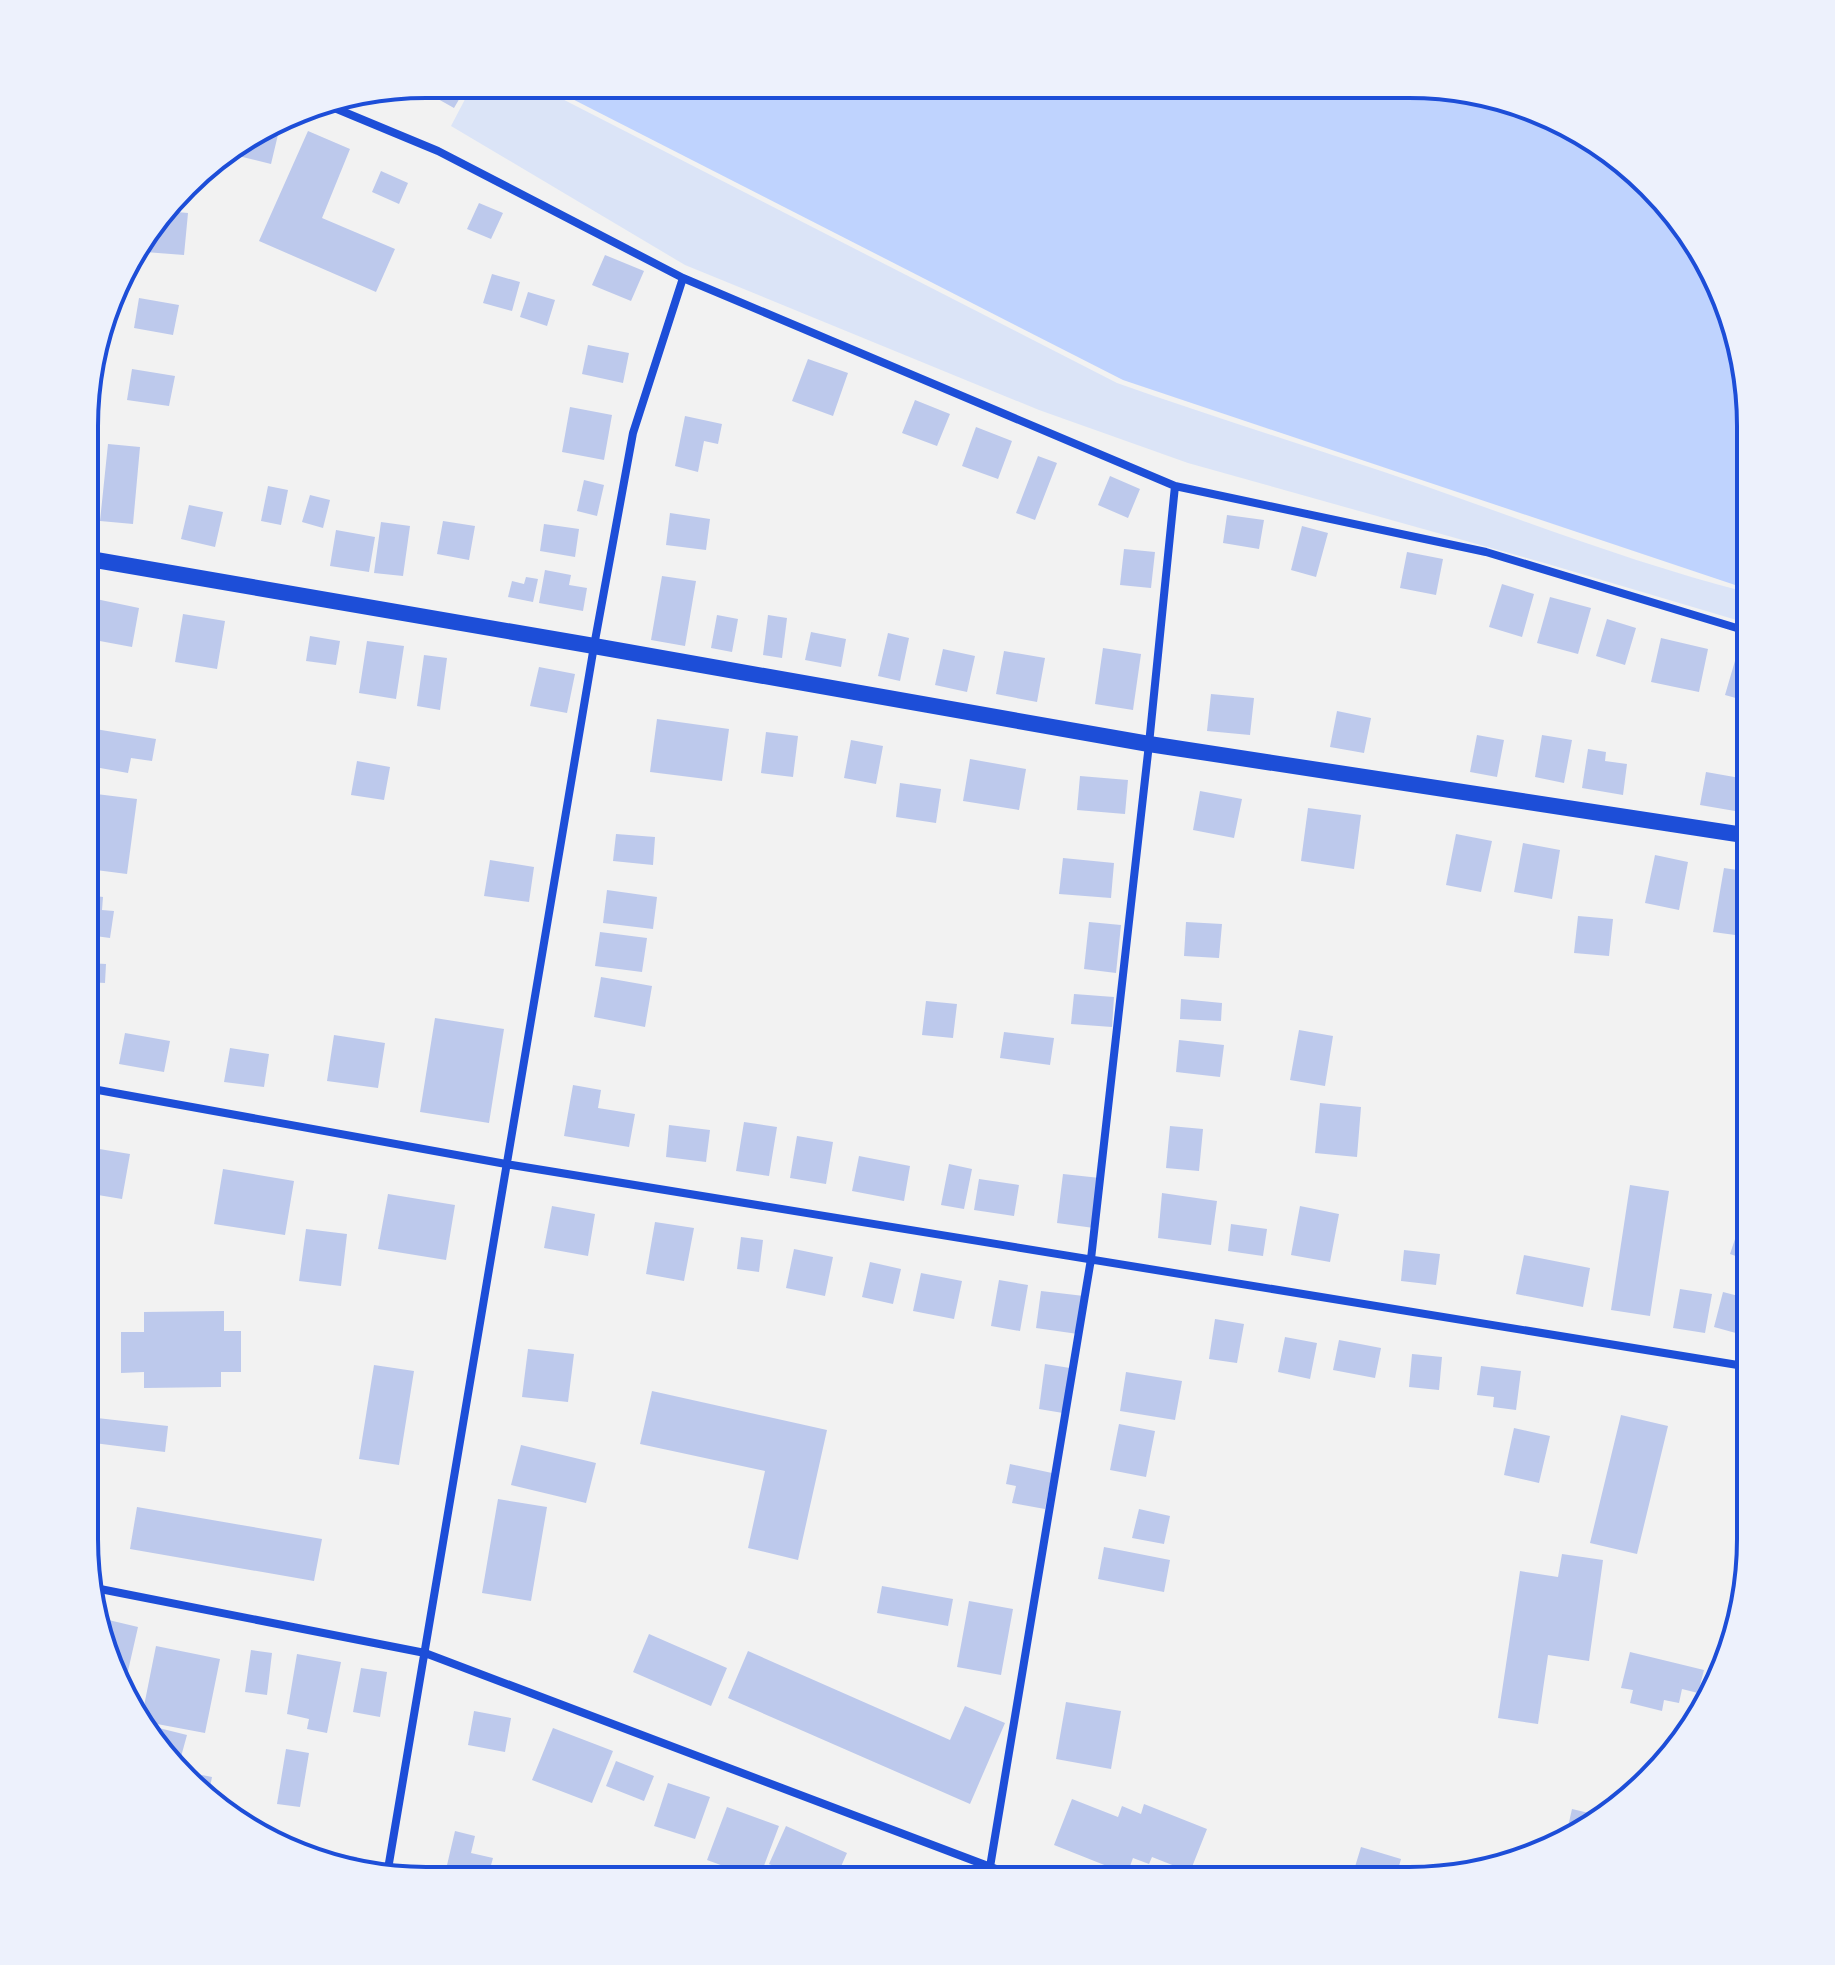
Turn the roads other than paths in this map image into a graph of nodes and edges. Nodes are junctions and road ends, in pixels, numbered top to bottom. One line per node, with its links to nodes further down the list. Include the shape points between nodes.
1 (339, 110): 2 (street, via 438,151)
2 (683, 278): 3 (street); 6 (street, via 633,433)
3 (1175, 486): 5 (street, via 1486,552); 7 (street)
4 (98, 560): 6 (main road)
5 (1737, 628)
6 (594, 646): 7 (main road); 10 (street)
7 (1149, 744): 8 (main road); 11 (street)
8 (1737, 834)
9 (98, 1090): 10 (street)
10 (506, 1164): 11 (street); 14 (street)
11 (1091, 1259): 12 (street); 16 (street)
12 (1737, 1365)
13 (102, 1589): 14 (street)
14 (425, 1653): 15 (street); 16 (street)
15 (389, 1865)
16 (990, 1867)

